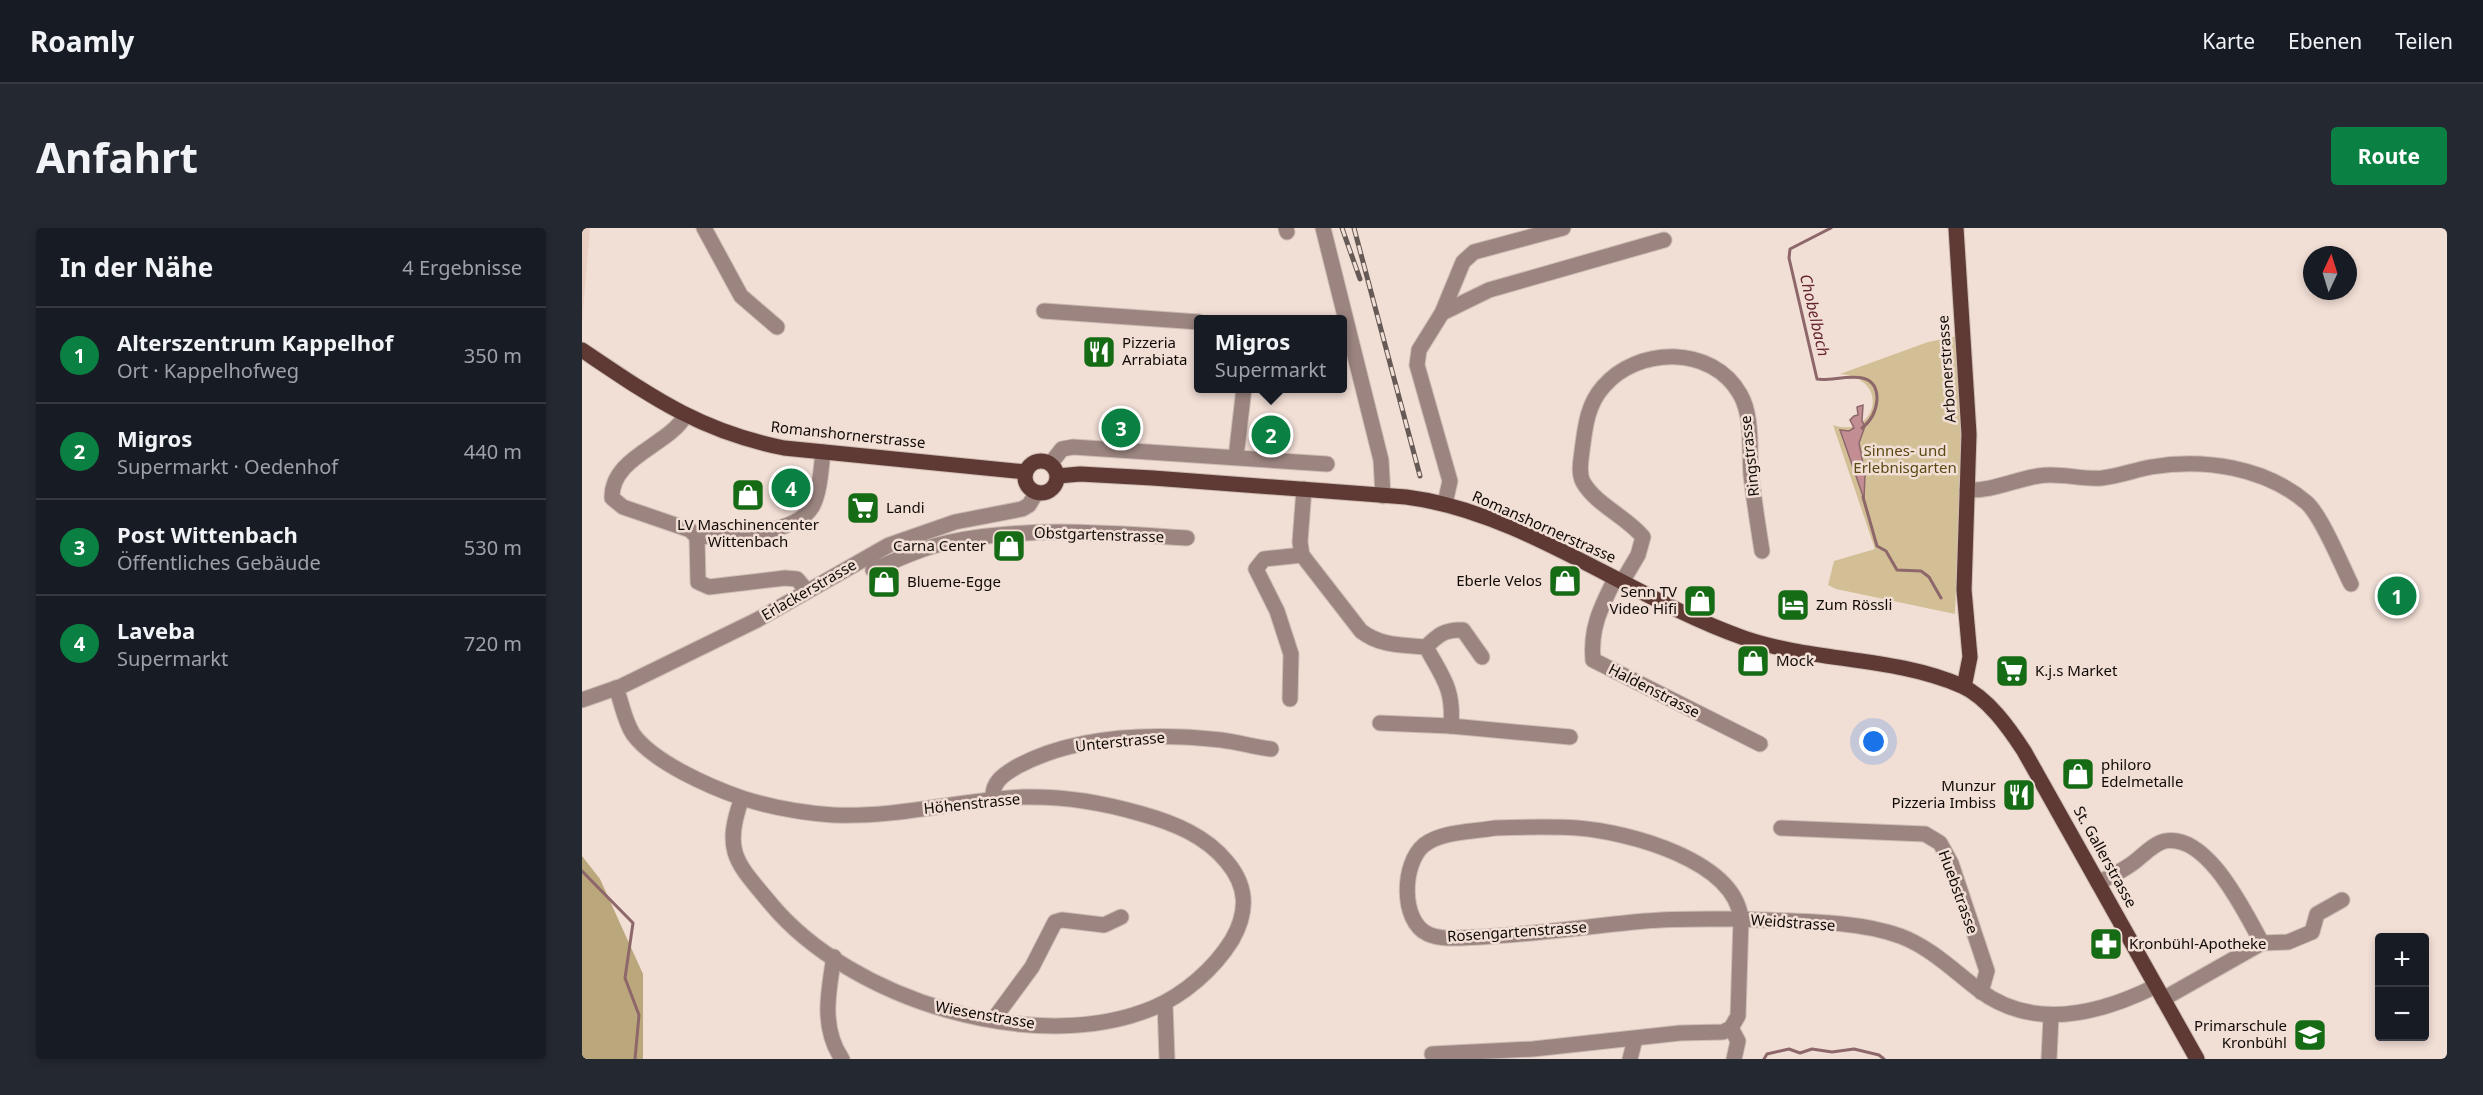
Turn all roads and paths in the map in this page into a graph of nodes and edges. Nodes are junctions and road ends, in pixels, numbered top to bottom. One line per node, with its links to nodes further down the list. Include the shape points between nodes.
1 (704, 228): 11 (street, via 741,296)
2 (1323, 228): 8 (street)
3 (1563, 228): 7 (street, via 1474,252 1463,262)
4 (1956, 228): 21 (main road, Arbonerstrasse, via 1969,398)
5 (1664, 240): 7 (street, via 1489,290)
6 (1044, 311): 9 (street)
7 (1442, 312): 24 (street, via 1419,350 1417,365 1450,481)
8 (1345, 315)
9 (1194, 322)
10 (1347, 324): 23 (street, via 1381,460)
11 (777, 327)
12 (582, 350): 14 (main road, Romanshornerstrasse)
13 (1243, 393): 16 (street)
14 (685, 416): 15 (main road, Romanshornerstrasse, via 751,441); 26 (street, via 675,429 628,463 612,498 623,507 690,530)
15 (823, 452): 19 (main road, Romanshornerstrasse); 26 (street, via 815,501 808,513 763,532)
16 (1229, 456): 17 (street); 18 (street, via 1068,447 1059,452)
17 (1328, 464)
18 (1054, 470): 19 (main road, via 1038,461); 20 (main road, Romanshornerstrasse); 22 (main road, via 1052,490)
19 (1026, 472): 22 (main road, via 1027,484)
20 (1304, 489): 23 (main road, Romanshornerstrasse); 30 (street)
21 (1967, 490): 33 (street, via 1989,490 2046,475 2100,478 2191,462 2247,472 2269,480 2308,504); 37 (main road, Arbonerstrasse, via 1964,604 1970,657)
22 (1036, 493): 25 (street, Erlackerstrasse, via 1022,509)
23 (1383, 496): 24 (main road, Romanshornerstrasse)
24 (1445, 503): 32 (main road, Romanshornerstrasse, via 1512,529)
25 (982, 517): 27 (street); 34 (street, Erlackerstrasse, via 928,530 889,545)
26 (697, 537): 34 (street, via 699,582 709,587 785,578 797,579)
27 (985, 537): 28 (street, Obstgartenstrasse, via 1083,531); 31 (street, Obstgartenstrasse, via 949,542)
28 (1187, 538)
29 (1762, 551): 32 (street, Ringstrasse, via 1747,417 1741,395 1728,378 1706,363 1679,356 1651,359 1604,385 1590,406 1585,426 1580,465 1584,483 1643,537 1638,555)
30 (1302, 555): 35 (street, via 1370,638); 39 (street, via 1264,559 1256,569 1291,654)
31 (873, 570)
32 (1618, 581): 37 (main road, Romanshornerstrasse, via 1748,639 1904,669); 44 (street, Haldenstrasse, via 1596,618 1591,639 1593,660)
33 (2350, 584)
34 (807, 591): 38 (street, Erlackerstrasse, via 758,620)
35 (1426, 647): 36 (street, via 1439,634 1450,629 1463,630); 42 (street, via 1450,692)
36 (1482, 657)
37 (1964, 687): 49 (main road, St. Gallerstrasse, via 1994,712 2015,737)
38 (616, 688): 40 (street, Erlackerstrasse); 46 (street, Höhenstrasse, via 625,719 642,746 691,775)
39 (1290, 699)
40 (582, 700)
41 (1380, 723): 42 (street)
42 (1451, 726): 43 (street)
43 (1570, 736)
44 (1760, 744)
45 (1271, 748): 47 (street, Unterstrasse, via 1171,737 1088,742 1008,772 994,787)
46 (742, 798): 47 (street, Höhenstrasse, via 833,815 876,814); 54 (street, Wiesenstrasse, via 734,818 732,839 736,862 779,914)
47 (993, 800): 55 (street, Höhenstrasse, via 1051,798 1123,809 1181,827 1221,854 1242,886 1243,917 1226,950)
48 (1781, 828): 56 (street, Huebstrasse, via 1925,834 1940,843 1951,863 1987,970)
49 (2098, 883): 53 (street, via 2160,843 2186,845 2212,863 2234,892); 57 (main road, St. Gallerstrasse)
50 (2342, 900): 53 (street, via 2317,914 2312,932 2288,942)
51 (1121, 917): 60 (street, via 1104,925 1055,922 1032,967)
52 (1741, 920): 52 (street, Rosengartenstrasse, via 1685,918 1543,933 1434,936 1422,929 1409,906 1410,873 1424,846 1449,835 1495,828 1579,828 1632,838 1697,864 1728,887 1738,903); 56 (street, Weidstrasse, via 1856,927 1899,936 1920,945); 61 (street, Weidstrasse, via 1738,1016)
53 (2262, 943): 57 (street, Weidstrasse)
54 (834, 957): 60 (street, Wiesenstrasse, via 871,981 910,999); 64 (street, via 827,1005 833,1042)
55 (1197, 980): 58 (street, Wiesenstrasse)
56 (1981, 992): 59 (street, Weidstrasse, via 2018,1011)
57 (2159, 992): 59 (street, Weidstrasse); 69 (main road, St. Gallerstrasse)
58 (1165, 1003): 60 (street, Wiesenstrasse, via 1136,1016 1091,1025); 65 (street)
59 (2051, 1016): 68 (street)
60 (993, 1020)
61 (1731, 1028): 62 (street, via 1723,1032); 67 (street, via 1738,1041)
62 (1635, 1039): 63 (street); 66 (street)
63 (1432, 1054)
64 (842, 1059)
65 (1167, 1059)
66 (1630, 1059)
67 (1734, 1059)
68 (2049, 1059)
69 (2197, 1059)

